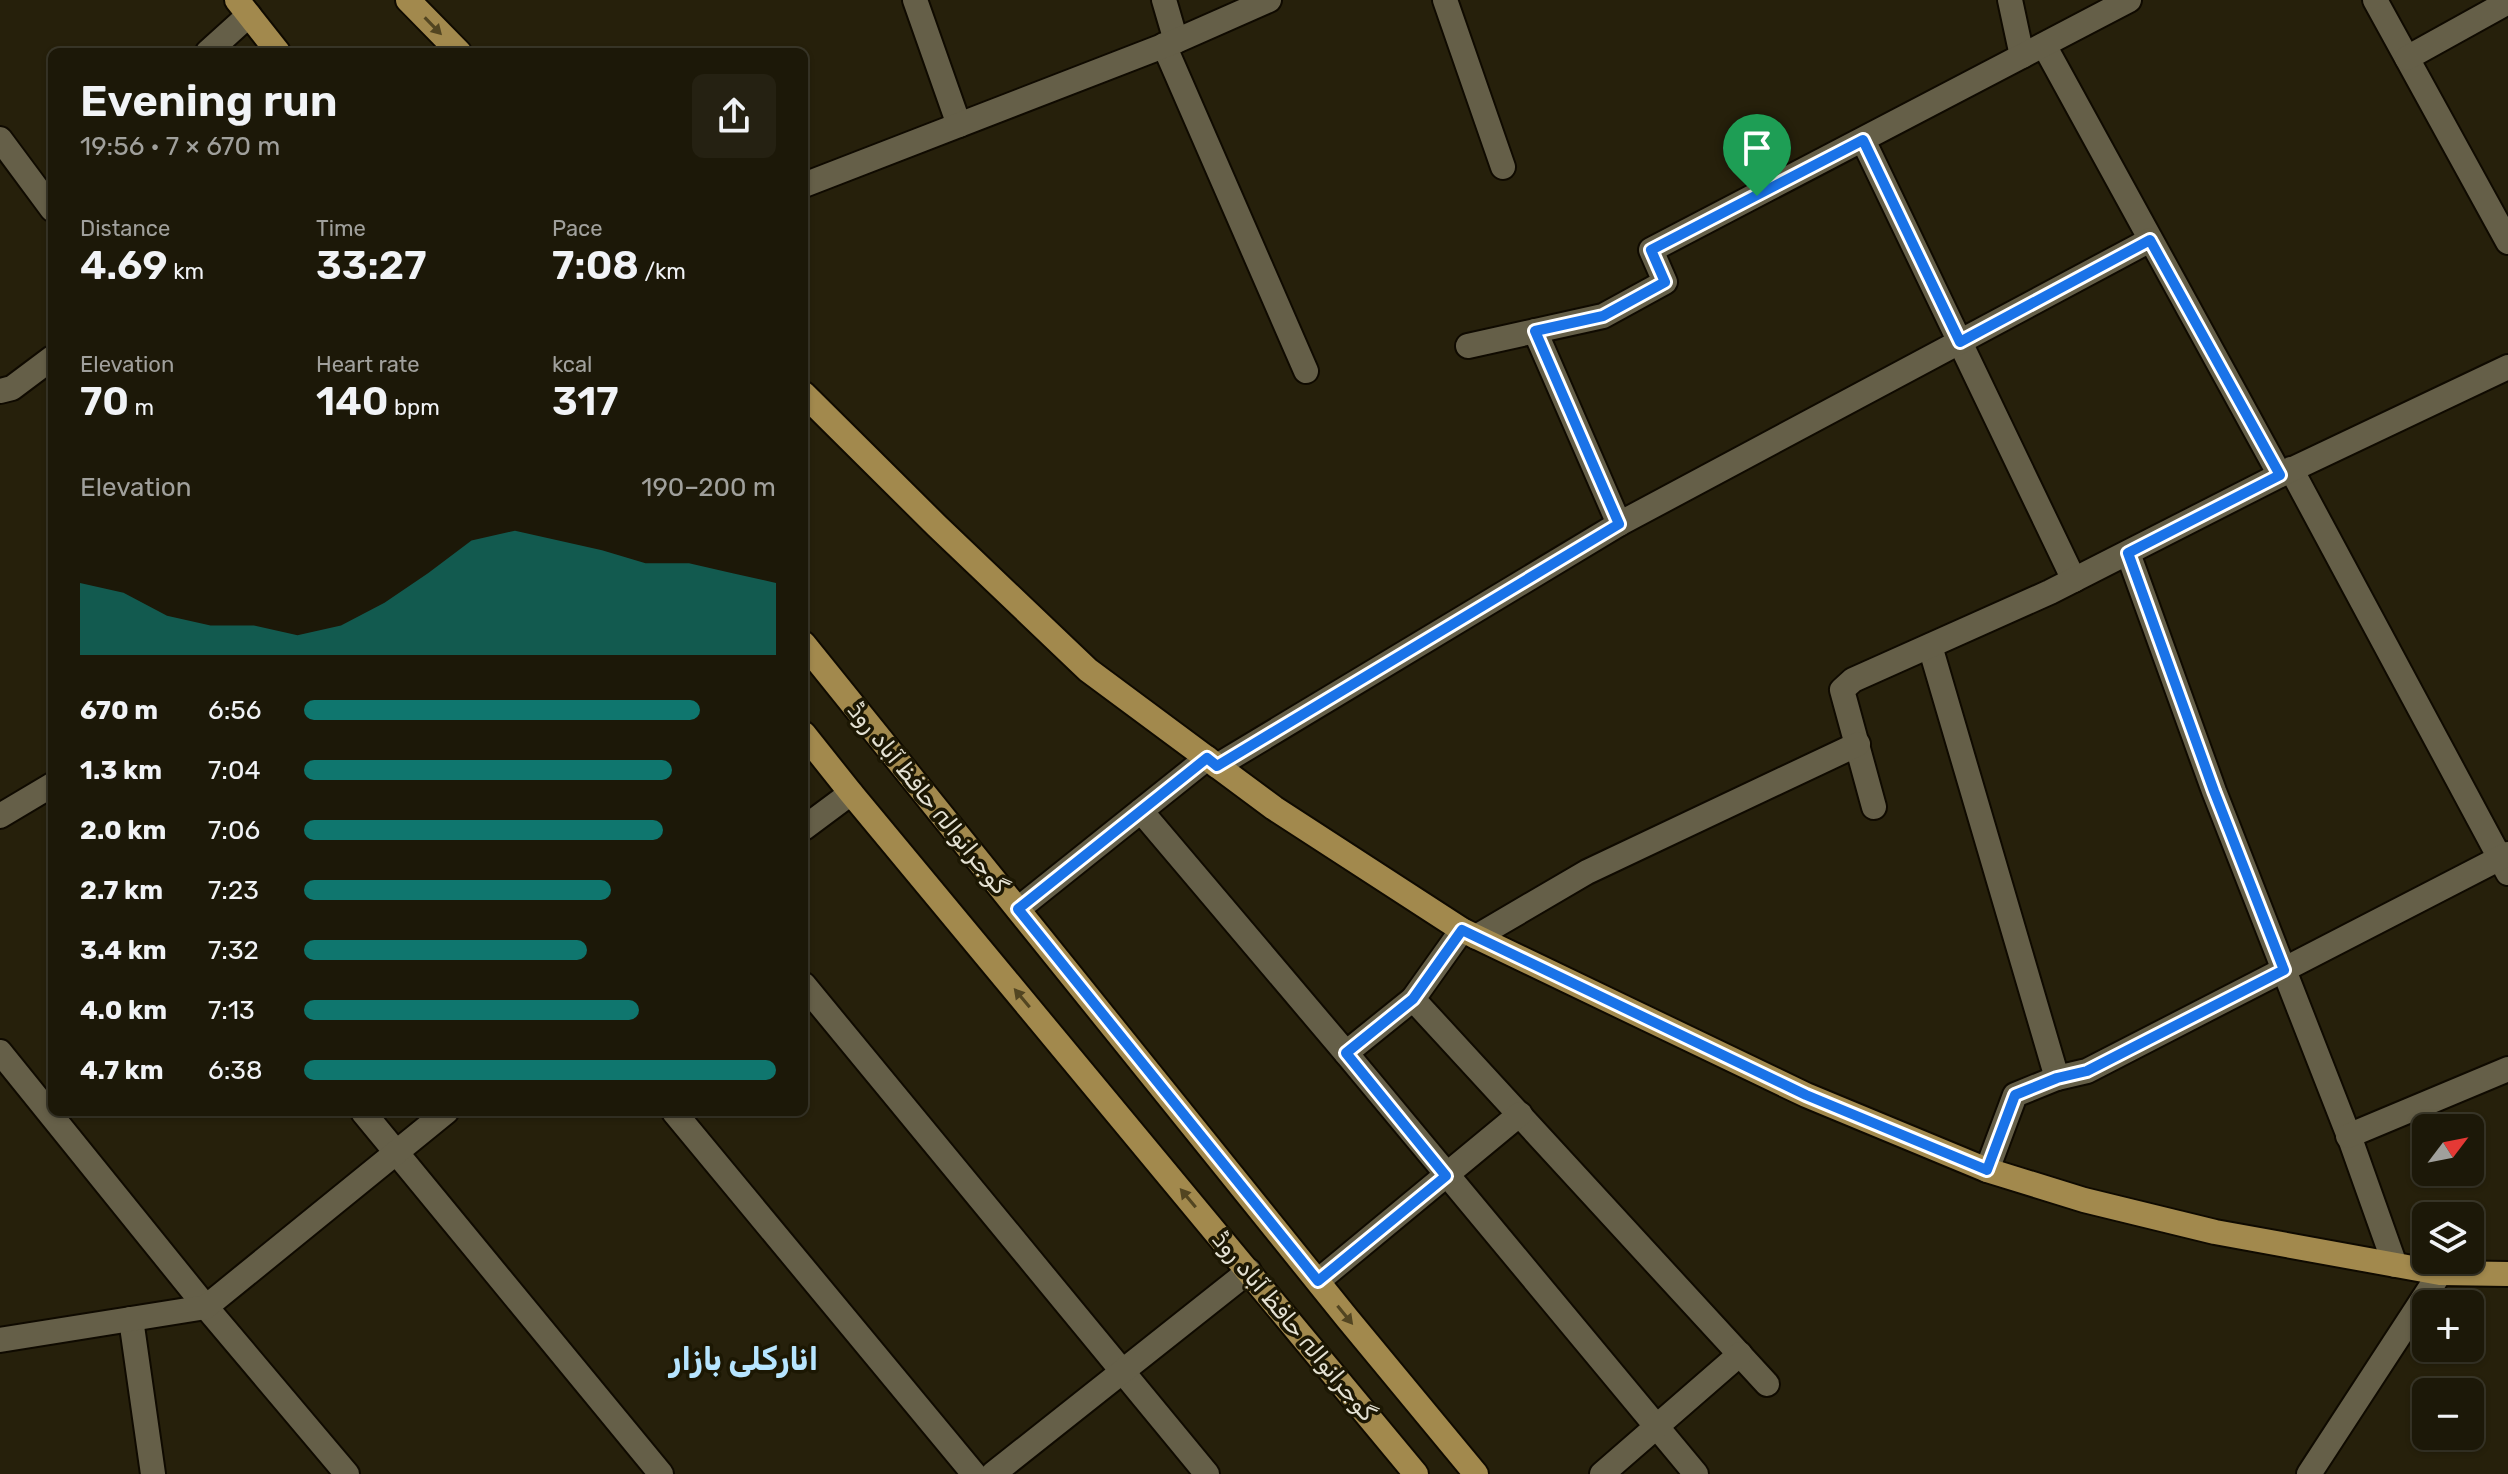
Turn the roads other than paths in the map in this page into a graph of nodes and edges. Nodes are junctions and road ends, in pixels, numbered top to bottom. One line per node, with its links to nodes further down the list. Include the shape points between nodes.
1 (408, 0): 14 (main road, one-way to 14)
2 (915, 0): 17 (street)
3 (1164, 0): 11 (street)
4 (1269, 0): 11 (street)
5 (1445, 0): 20 (street)
6 (2010, 0): 15 (street)
7 (2129, 0): 15 (street)
8 (2375, 0): 16 (street)
9 (2508, 2): 16 (street)
10 (243, 8): 12 (street); 13 (main road)
11 (1170, 43): 17 (street); 30 (street)
12 (211, 48)
13 (275, 48)
14 (455, 48)
15 (2033, 50): 19 (street); 23 (street)
16 (2407, 58): 24 (street)
17 (959, 125): 21 (street)
18 (0, 139): 22 (street)
19 (1863, 140): 25 (street, via 1651,250 1665,282 1603,316); 26 (street)
20 (1503, 167)
21 (808, 183)
22 (48, 198)
23 (2150, 240): 26 (street); 33 (street)
24 (2508, 242)
25 (1535, 331): 27 (street); 34 (street)
26 (1960, 342): 34 (street); 36 (street)
27 (1468, 346)
28 (48, 361): 31 (street)
29 (2508, 367): 33 (street)
30 (1306, 371)
31 (0, 391)
32 (808, 398): 41 (main road, via 1088,670)
33 (2286, 472): 35 (street); 48 (street)
34 (1619, 524): 41 (street)
35 (2128, 553): 36 (street); 51 (street)
36 (2074, 580): 37 (street)
37 (1930, 646): 40 (street, via 1853,680 1842,690); 57 (street)
38 (808, 649): 49 (main road, گوجرانوالہ حافظ آباد روڈ)
39 (808, 739): 43 (main road, گوجرانوالہ حافظ آباد روڈ)
40 (1858, 744): 45 (street); 50 (street)
41 (1212, 762): 46 (street); 50 (main road)
42 (48, 787): 44 (street)
43 (851, 793): 47 (street); 70 (main road, گوجرانوالہ حافظ آباد روڈ, one-way to 43)
44 (5, 804)
45 (1874, 807)
46 (1141, 811): 49 (street); 55 (street)
47 (808, 825)
48 (2505, 862): 51 (street)
49 (1018, 909): 74 (main road, گوجرانوالہ حافظ آباد روڈ)
50 (1469, 934): 53 (street); 66 (main road, via 1806,1095)
51 (2284, 970): 57 (street, via 2087,1071); 64 (street)
52 (808, 990): 79 (street)
53 (1413, 999): 55 (street); 59 (street)
54 (0, 1052): 58 (street)
55 (1346, 1053): 67 (street)
56 (2508, 1069): 64 (street)
57 (2057, 1078): 66 (street, via 2015,1095)
58 (48, 1111)
59 (1520, 1114): 67 (street); 78 (street)
60 (52, 1116): 75 (street)
61 (366, 1116): 65 (street)
62 (441, 1116): 65 (street)
63 (677, 1116): 85 (street)
64 (2348, 1136): 68 (street)
65 (396, 1153): 75 (street); 84 (street)
66 (1987, 1170): 68 (main road, via 2215,1232)
67 (1446, 1176): 74 (street); 81 (street)
68 (2395, 1265): 69 (main road)
69 (2412, 1268)
70 (1249, 1271): 79 (street); 88 (main road, گوجرانوالہ حافظ آباد روڈ)
71 (2439, 1274): 92 (street)
72 (2484, 1274): 73 (main road)
73 (2508, 1274)
74 (1318, 1281): 89 (main road, گوجرانوالہ حافظ آباد روڈ, one-way to 89)
75 (206, 1307): 76 (street); 83 (street)
76 (131, 1319): 77 (street); 82 (street)
77 (0, 1340)
78 (1740, 1354): 80 (street); 81 (street)
79 (1123, 1371): 86 (street); 87 (street)
80 (1767, 1384)
81 (1657, 1428): 90 (street); 91 (street)
82 (153, 1474)
83 (347, 1474)
84 (661, 1474)
85 (974, 1474)
86 (993, 1474)
87 (1207, 1474)
88 (1416, 1474)
89 (1476, 1474)
90 (1602, 1474)
91 (1696, 1474)
92 (2309, 1474)

